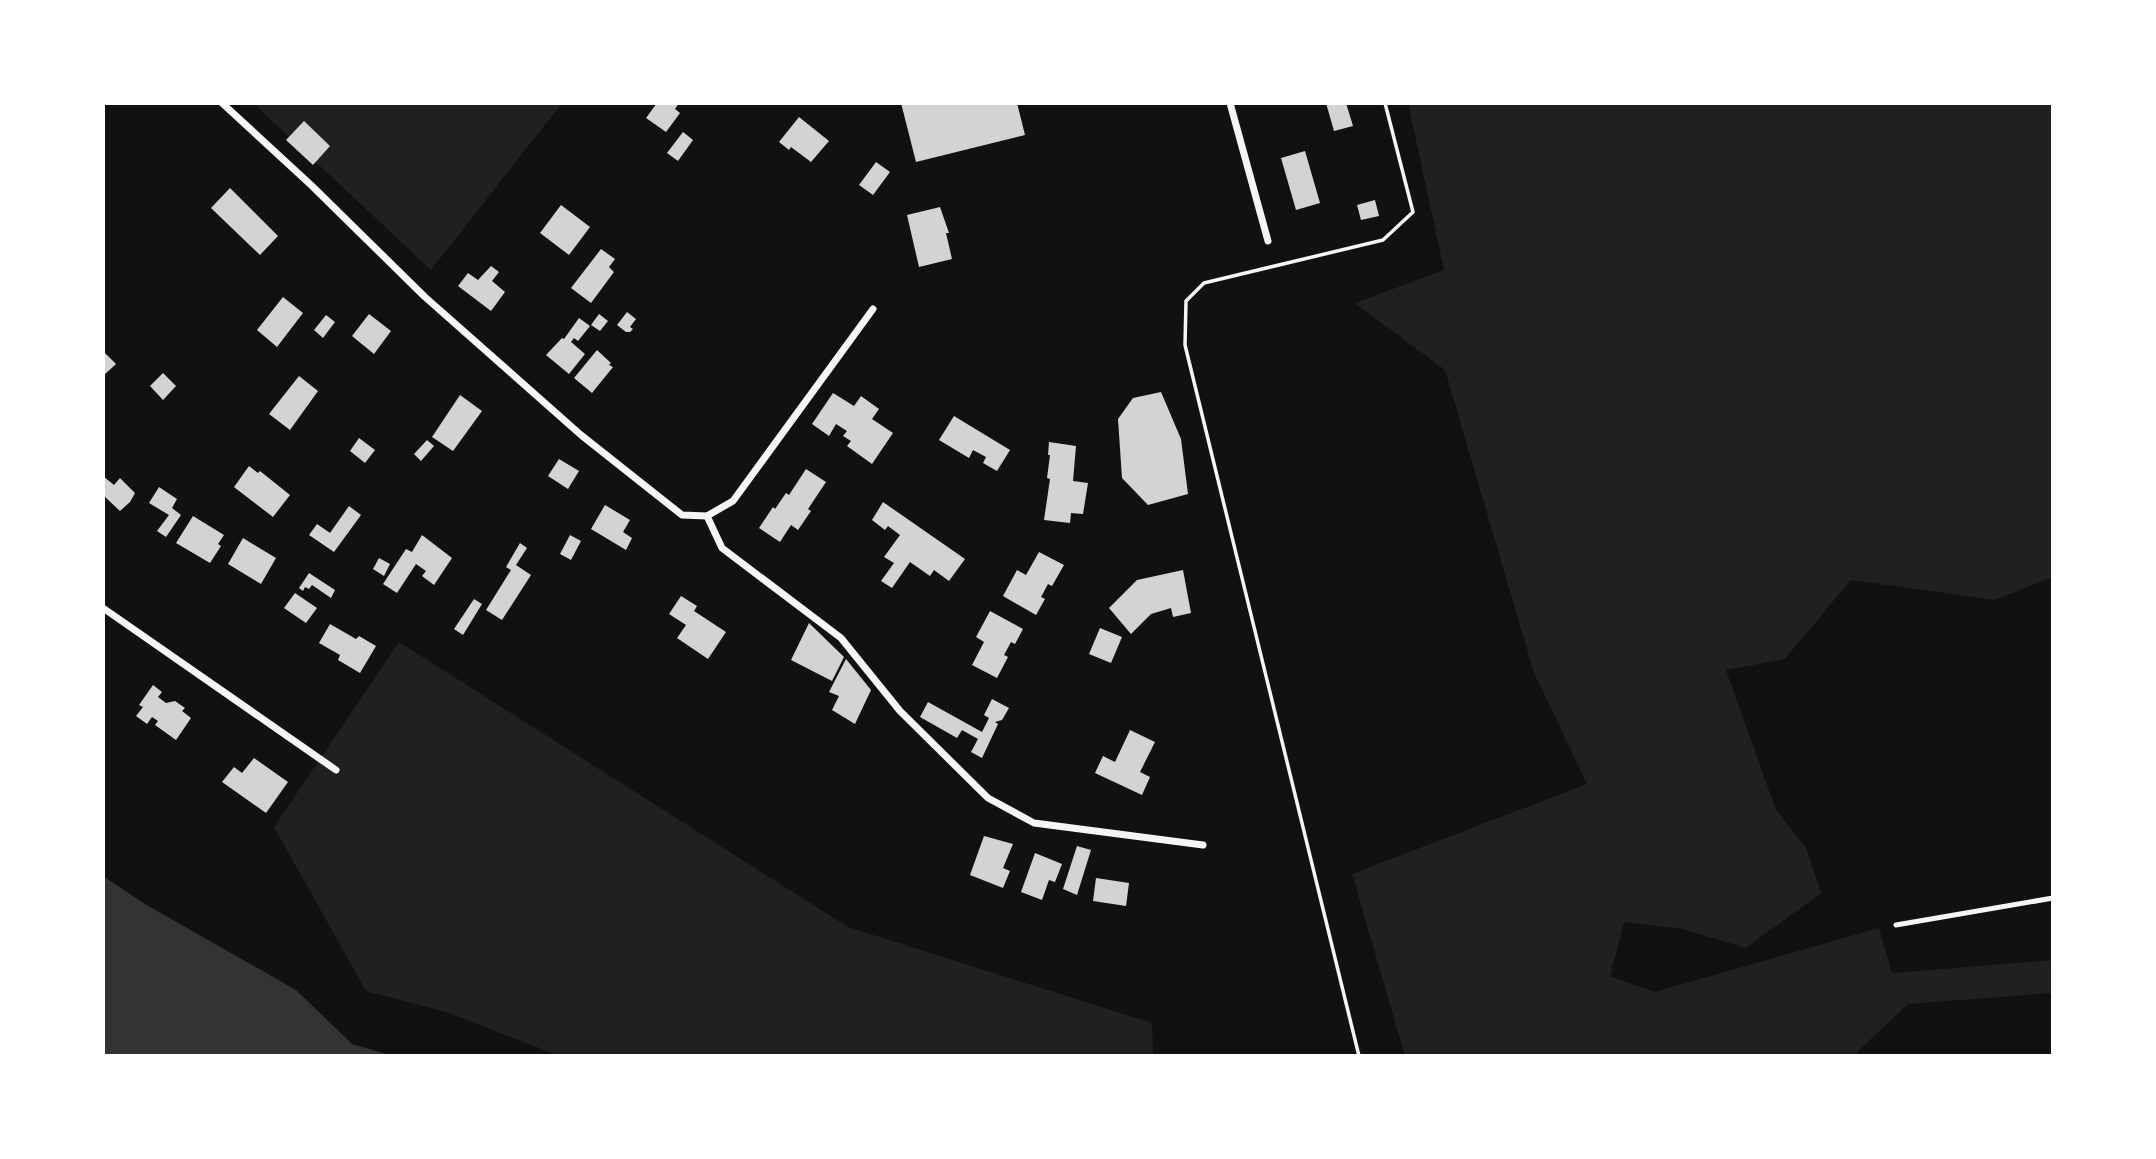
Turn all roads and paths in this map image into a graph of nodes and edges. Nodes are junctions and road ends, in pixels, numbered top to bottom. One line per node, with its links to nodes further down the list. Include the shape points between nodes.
1 (222, 103): 6 (street, via 425,297 581,435 682,515)
2 (1230, 103): 4 (street)
3 (1385, 103): 12 (path, via 1413,212 1382,240 1204,283 1185,301 1185,345)
4 (1268, 241)
5 (873, 309): 6 (street, via 733,500)
6 (707, 516): 9 (street, via 722,548 841,638 900,711 988,798 1034,823)
7 (103, 608): 8 (street)
8 (336, 769)
9 (1203, 845)
10 (2053, 898): 11 (lane)
11 (1896, 925)
12 (1359, 1056)

